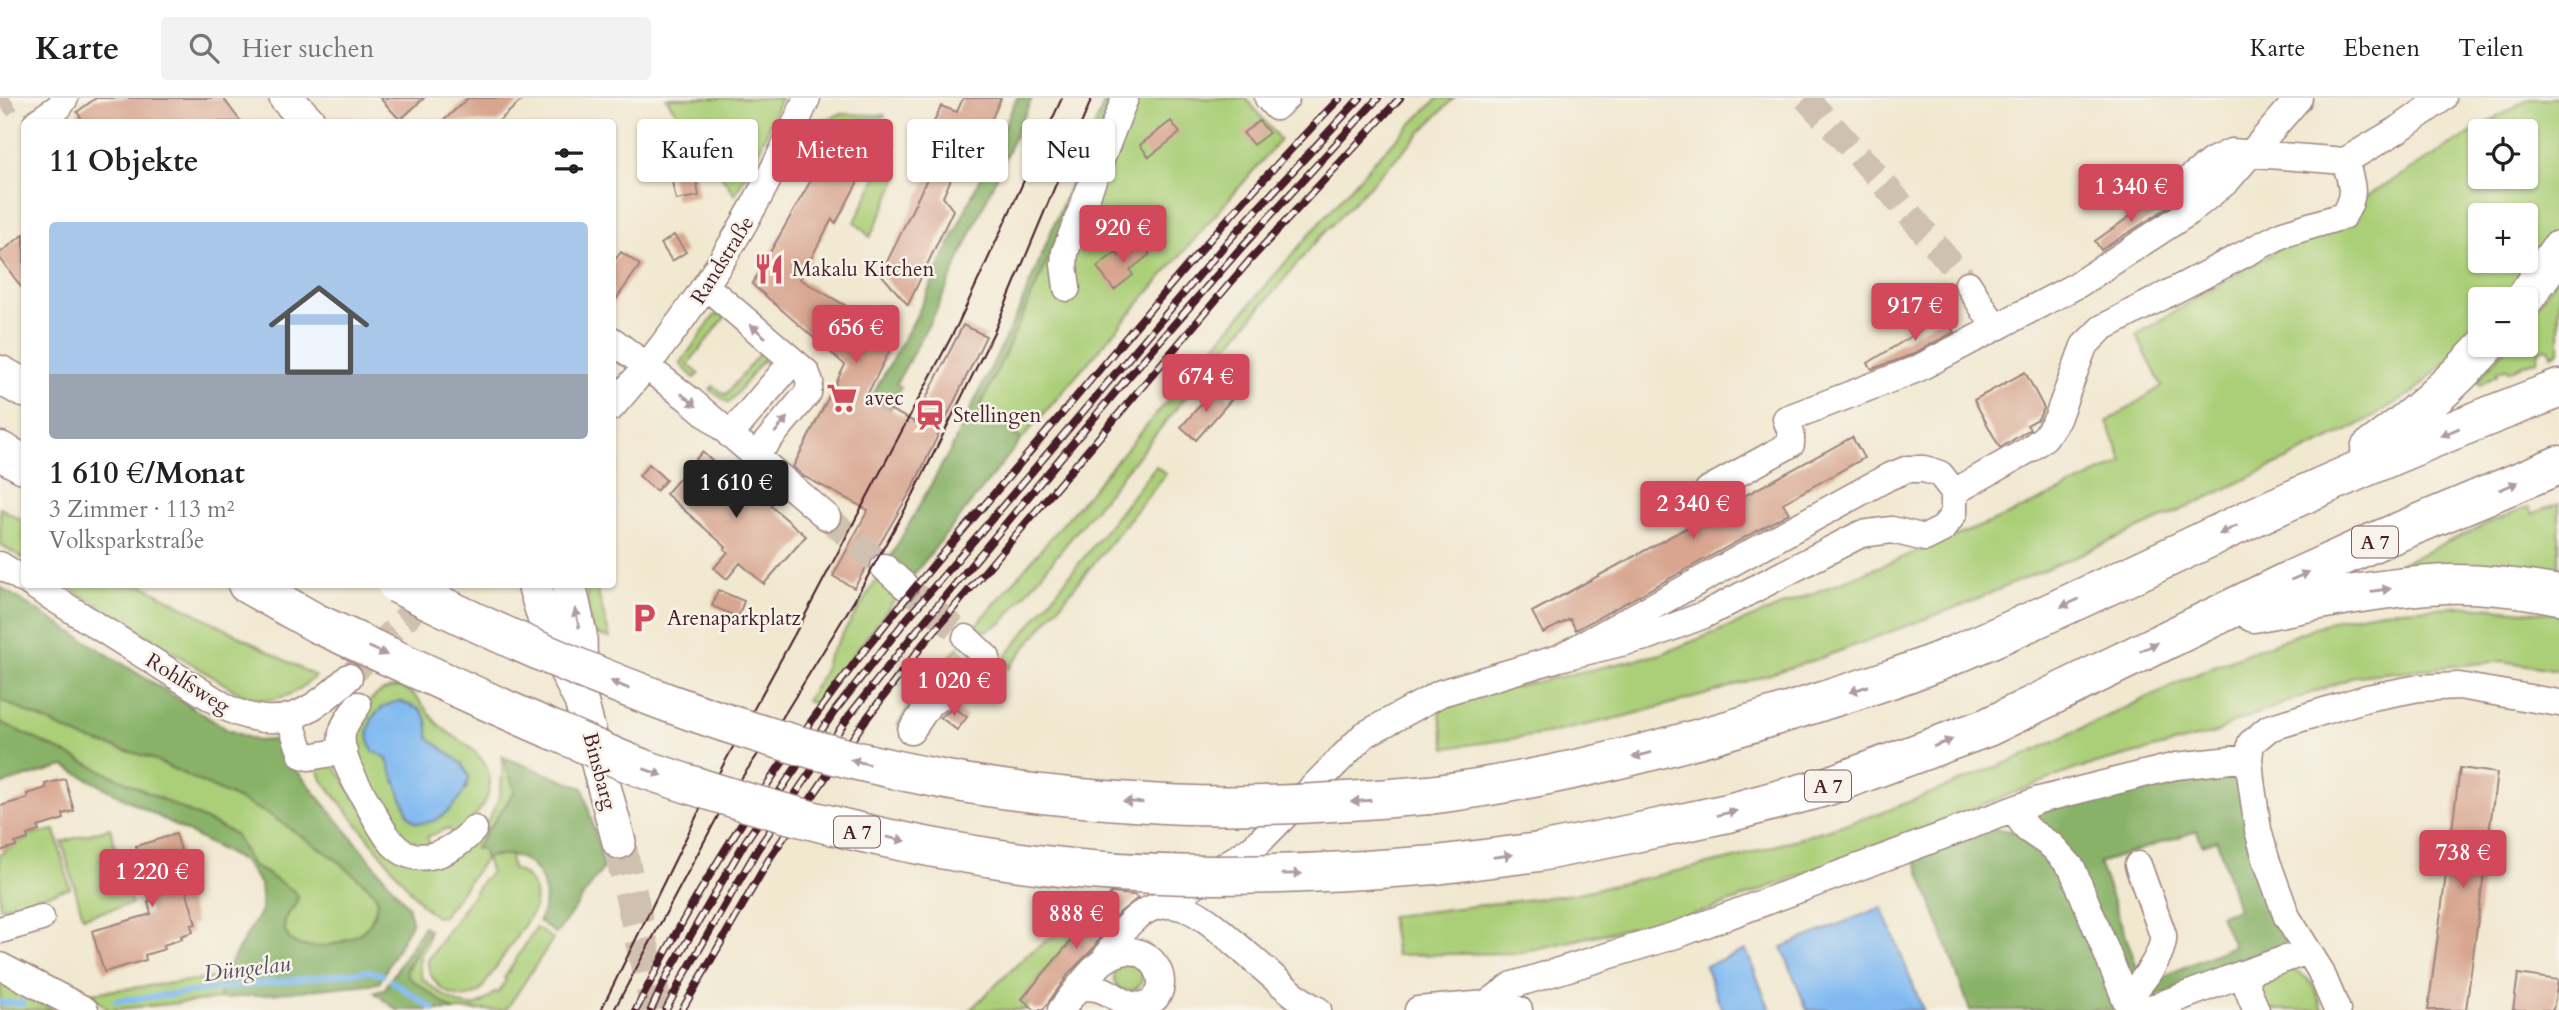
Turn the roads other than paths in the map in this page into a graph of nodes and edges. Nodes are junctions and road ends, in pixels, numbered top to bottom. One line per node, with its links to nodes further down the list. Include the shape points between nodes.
1 (65, 98): 9 (street)
2 (286, 98): 10 (main road)
3 (807, 98): 16 (street, Randstraße, via 761,198)
4 (1125, 98): 18 (street, via 1065,252)
5 (1268, 98): 6 (street, via 1276,107)
6 (1286, 98)
7 (2299, 98): 11 (street)
8 (2443, 98): 12 (street)
9 (41, 119)
10 (306, 119)
11 (2249, 153): 12 (street); 13 (street, via 2231,152 2212,161); 19 (street, via 2227,181 2186,214 2077,285)
12 (2346, 161): 36 (street, via 2353,192 2343,216 2283,234 2102,328 2084,346 2057,419 2045,437)
13 (2171, 193)
14 (2559, 250): 17 (highway)
15 (1968, 284): 19 (street)
16 (706, 287): 22 (street, one-way to 16); 23 (street, Randstraße)
17 (2533, 287)
18 (1067, 288)
19 (1995, 327): 34 (street, via 1917,369 1786,419 1791,444)
20 (616, 343): 23 (street)
21 (2476, 357): 35 (highway, via 2410,421)
22 (793, 361): 29 (street); 31 (street, one-way to 22, via 810,389 809,375)
23 (647, 367): 26 (street); 28 (street, Randstraße); 29 (street, one-way to 29)
24 (0, 375): 25 (highway)
25 (21, 386)
26 (616, 389)
27 (2559, 389): 35 (highway, one-way to 35)
28 (616, 402)
29 (730, 435): 31 (street)
30 (0, 452): 32 (highway)
31 (755, 456): 37 (street)
32 (21, 462)
33 (2559, 464): 48 (highway, A 7, one-way to 33)
34 (1708, 490)
35 (2312, 491): 44 (highway, one-way to 44, bridge, via 1952,656 1853,691 1605,764 1429,795 1328,803 1136,802 1005,789 908,772 779,740 656,699 491,631)
36 (1954, 492): 50 (street, via 1940,474 1924,469 1888,477); 50 (street, via 1954,513 1943,530 1925,538 1892,530 1861,534 1704,615 1649,636)
37 (827, 517)
38 (0, 565): 40 (street)
39 (884, 567): 41 (street)
40 (21, 578)
41 (905, 586)
42 (38, 588): 55 (street, Rohlfsweg, via 240,715 265,721)
43 (254, 588): 48 (highway, A 7, one-way to 48, bridge, via 316,623 520,716 644,769 759,807 970,854 1080,869 1218,876 1436,866 1539,852 1728,813 1825,787 1988,727)
44 (405, 588)
45 (535, 588): 52 (main road, Binsbarg, via 551,640)
46 (570, 588): 52 (main road, Binsbarg, one-way to 46, via 580,634)
47 (2559, 595): 48 (highway, one-way to 47, via 2395,588 2484,585)
48 (2194, 625)
49 (966, 638): 56 (street, via 987,658 968,682 930,703)
50 (1559, 658): 63 (street, via 1441,693 1364,735 1254,847)
51 (349, 677): 55 (street, Rohlfsweg, via 315,707)
52 (581, 701): 61 (main road, Binsbarg)
53 (2559, 703): 58 (street, via 2459,687 2419,688 2367,698 2269,728 2251,743)
54 (358, 705): 57 (street, via 344,726)
55 (289, 718): 57 (street, via 302,755)
56 (911, 731)
57 (344, 751): 60 (street, via 386,836 403,853 435,855 460,843)
58 (2249, 758): 59 (street, via 2176,766); 66 (street, via 2266,859 2287,917)
59 (2013, 810): 71 (street, via 1679,934 1513,985); 72 (street, via 2027,829 2052,846 2072,868)
60 (474, 829)
61 (619, 842)
62 (2138, 865): 72 (street, via 2163,947 2136,989)
63 (1161, 906): 67 (street, via 1130,923); 75 (street, via 1187,908 1204,916)
64 (41, 918): 65 (street)
65 (0, 930)
66 (2308, 951): 69 (street); 79 (street)
67 (1105, 959): 70 (street); 70 (street, via 1124,951 1144,954 1160,973 1157,995 1147,1004 1132,1007 1099,988)
68 (0, 966): 73 (street)
69 (2242, 974): 72 (street, via 2158,1006); 78 (street)
70 (1079, 988): 74 (street)
71 (1487, 1004): 76 (street); 77 (street)
72 (2131, 1006)
73 (85, 1010)
74 (1060, 1010)
75 (1318, 1010)
76 (1418, 1010)
77 (1520, 1010)
78 (2256, 1010)
79 (2337, 1010)

